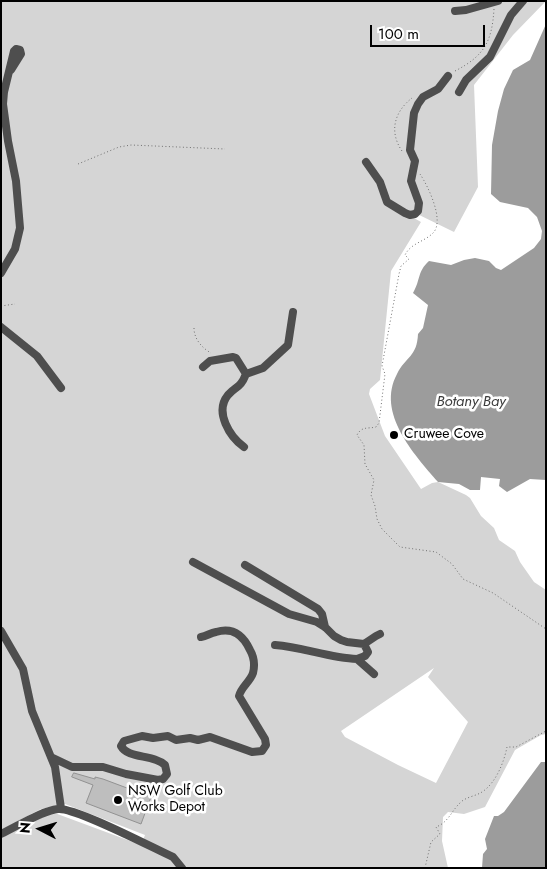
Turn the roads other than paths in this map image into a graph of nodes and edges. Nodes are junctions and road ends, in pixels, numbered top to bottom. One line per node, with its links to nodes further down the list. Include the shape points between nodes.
1 (523, 1): 6 (lane, via 511,15 490,57 466,80)
2 (496, 2): 3 (lane)
3 (455, 11)
4 (11, 70): 8 (lane, via 3,104 21,221 15,249)
5 (448, 76): 7 (lane, via 438,89 423,98 414,113 410,150 415,161 411,180 419,200 415,214 410,215 387,202 380,182)
6 (459, 92)
7 (366, 162)
8 (1, 272)
9 (293, 312): 12 (lane, via 288,345 263,368)
10 (1, 327): 13 (lane, via 38,356)
11 (204, 367): 12 (lane, via 210,361 231,357 236,358)
12 (246, 374): 14 (lane, via 241,385 228,395 223,408 230,432)
13 (61, 388)
14 (244, 447)
15 (193, 562): 17 (lane, via 289,614)
16 (245, 565): 17 (lane, via 318,609)
17 (325, 627): 21 (lane, via 341,640)
18 (1, 632): 25 (lane, via 23,669 32,711)
19 (380, 634): 21 (lane)
20 (201, 637): 25 (lane, via 228,631 243,636 250,648 254,671 240,696 265,738 266,745 262,751 252,752 210,737 176,740 168,736 142,736 124,741 121,746 126,752 152,758 165,765 167,774 158,780 102,767 72,767)
21 (364, 644): 23 (lane, via 368,652)
22 (275, 645): 23 (lane)
23 (357, 659): 24 (lane)
24 (374, 674)
25 (51, 758): 26 (lane)
26 (61, 808): 27 (lane); 28 (lane, via 173,857)
27 (1, 834)
28 (182, 868)

